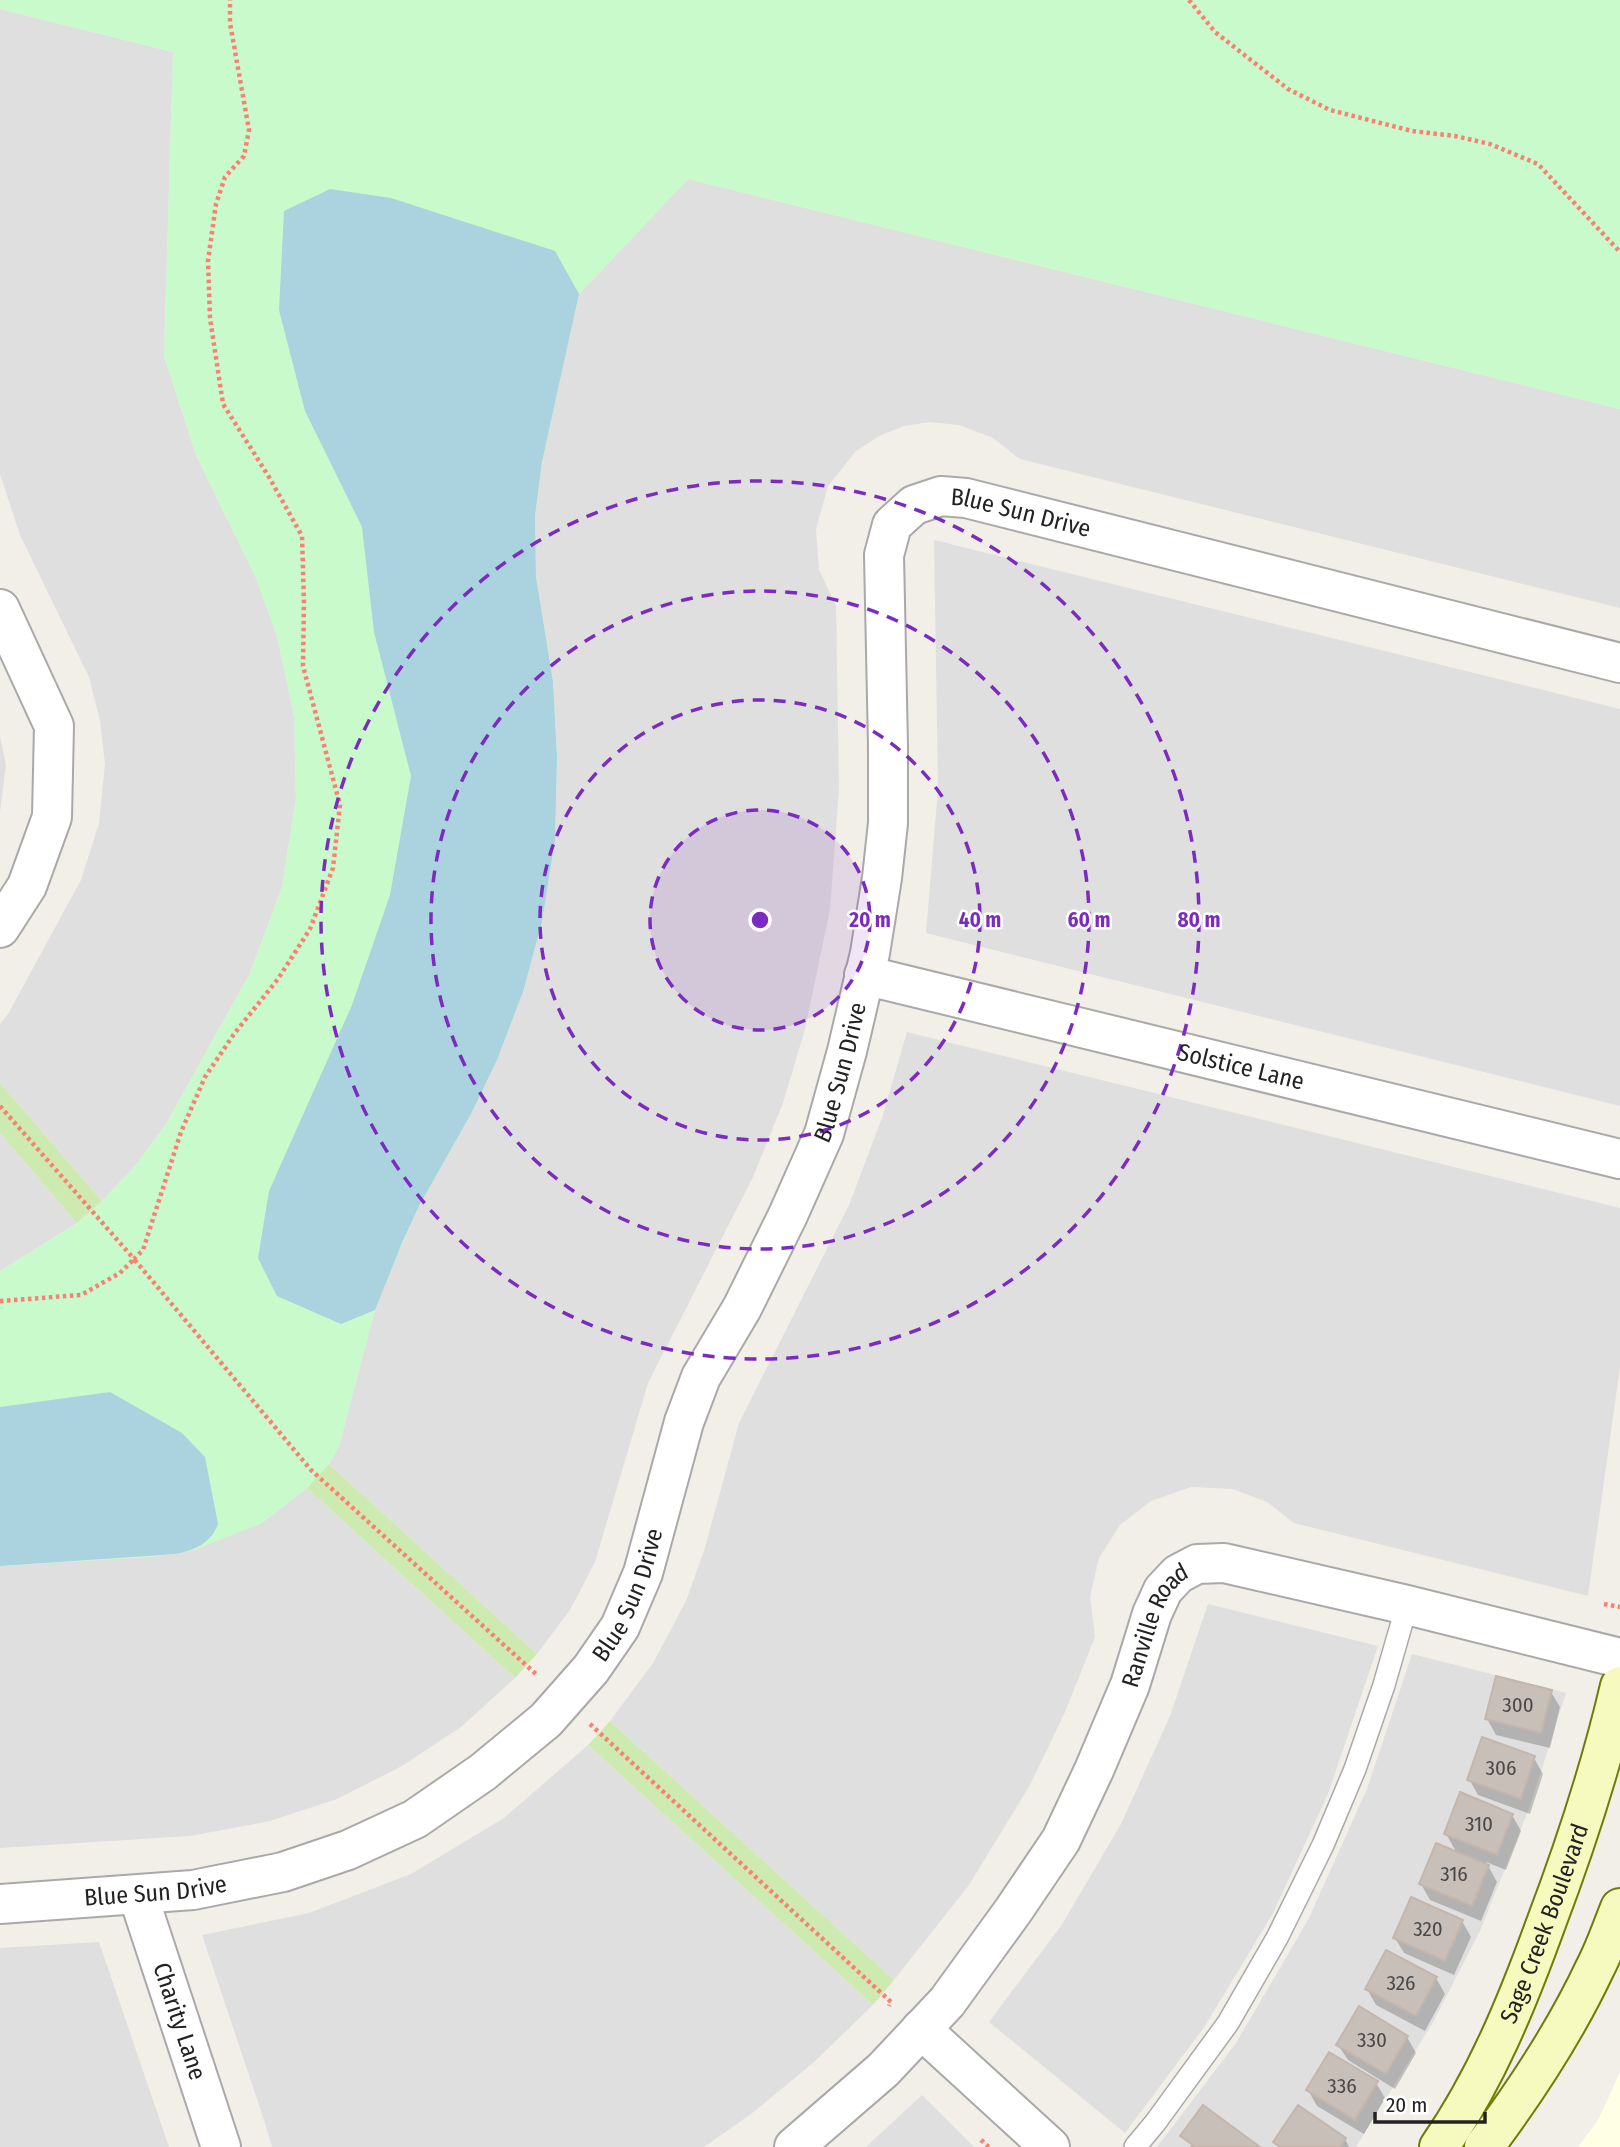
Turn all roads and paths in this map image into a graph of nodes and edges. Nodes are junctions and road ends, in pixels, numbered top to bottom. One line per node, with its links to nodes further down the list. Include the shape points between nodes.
1 (230, 0): 10 (path, via 250,130 244,156 225,177 216,204 208,261 209,318 223,404 302,536 303,666 341,805 333,868 310,929 205,1077 181,1132 143,1250)
2 (1189, 0): 3 (path, via 1215,32 1288,89 1331,110 1412,131 1490,144 1538,164)
3 (1620, 252)
4 (0, 609): 6 (street, via 54,726 52,817 27,886)
5 (1620, 663): 7 (street, Blue Sun Drive, via 966,498 941,496 914,505 892,525 884,555 888,823)
6 (0, 928)
7 (864, 975): 9 (street, Solstice Lane); 17 (street, Blue Sun Drive, via 824,1134 742,1308 701,1377 638,1584 620,1628)
8 (0, 1106): 10 (path)
9 (1620, 1159)
10 (134, 1259): 11 (path, via 120,1273 81,1294); 17 (path, via 311,1470)
11 (0, 1301)
12 (1604, 1604): 14 (path)
13 (1407, 1605): 15 (street, Ranville Road); 22 (street, Ranville Road, via 1224,1563 1197,1564 1178,1574 1163,1590 1152,1614 1130,1685 1061,1840 947,2002); 26 (lane, via 1355,1769 1283,1926 1228,2023)
14 (1620, 1607)
15 (1620, 1658)
16 (1620, 1686): 27 (street, Sage Creek Boulevard, via 1577,1840 1505,2031 1461,2116)
17 (564, 1700): 18 (street, Blue Sun Drive, via 547,1720 483,1772 415,1819 348,1850 283,1872 192,1891); 21 (path)
18 (138, 1895): 19 (street, Blue Sun Drive); 23 (street, Charity Lane)
19 (0, 1904)
20 (1620, 1909): 28 (street, via 1596,1968 1556,2042)
21 (891, 2002)
22 (921, 2029): 24 (street, Ranville Road, via 883,2070); 25 (street)
23 (221, 2147)
24 (794, 2147)
25 (1050, 2147)
26 (1135, 2147)
27 (1439, 2147)
28 (1484, 2147)

